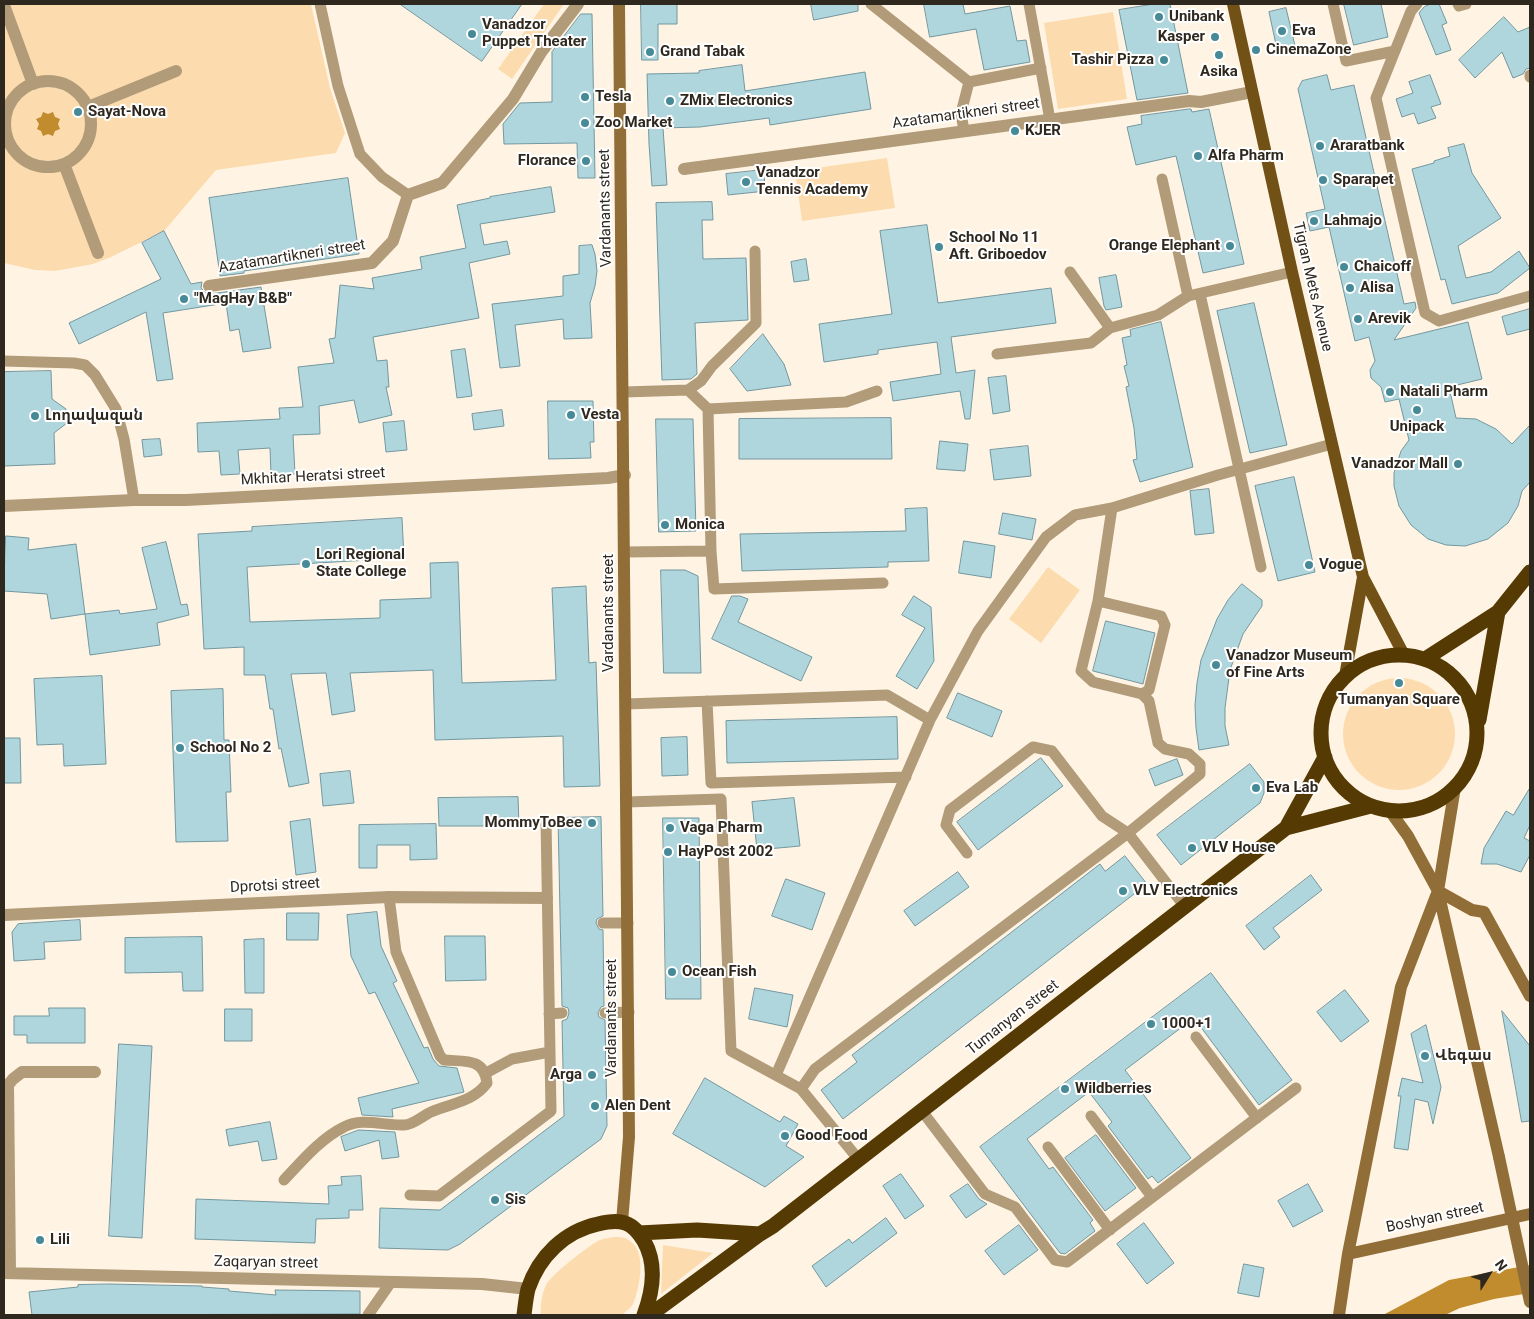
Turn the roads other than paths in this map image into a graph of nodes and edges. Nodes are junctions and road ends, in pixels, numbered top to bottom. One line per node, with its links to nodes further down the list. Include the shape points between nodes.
1 (320, 4): 25 (lane, via 338,86 360,154 382,177)
2 (578, 4): 25 (street, via 542,51 513,98 442,183)
3 (619, 4): 39 (street, Vardanants street)
4 (871, 4): 15 (lane)
5 (1029, 4): 13 (lane)
6 (1232, 4): 17 (main road, Tigran Mets Avenue)
7 (1333, 4): 12 (lane, via 1346,61)
8 (1417, 4): 12 (lane)
9 (1458, 4): 10 (lane)
10 (1466, 4)
11 (4, 5): 16 (street)
12 (1395, 51): 33 (lane, via 1376,98 1425,313 1439,321)
13 (1041, 68): 15 (lane); 19 (lane)
14 (176, 71): 18 (street)
15 (969, 82): 20 (lane, via 962,113)
16 (33, 84): 18 (street, via 54,82 65,85 75,91); 21 (street, via 10,104 6,116)
17 (1252, 92): 19 (street, Azatamartikneri street, via 1201,102); 29 (main road, Tigran Mets Avenue)
18 (88, 107): 22 (street, via 92,122 86,146)
19 (1050, 120): 20 (street, Azatamartikneri street)
20 (964, 131): 23 (street, Azatamartikneri street)
21 (6, 141): 22 (street, via 32,164 55,167)
22 (64, 164): 27 (street)
23 (684, 169)
24 (1162, 179): 32 (lane)
25 (408, 195): 30 (street, Azatamartikneri street, via 393,241 372,263)
26 (755, 251): 37 (lane, via 756,323 712,366 702,381)
27 (98, 253)
28 (1070, 272): 34 (lane)
29 (1292, 272): 31 (lane); 41 (main road, Tigran Mets Avenue)
30 (209, 286)
31 (1200, 294): 32 (lane); 42 (lane)
32 (1188, 296): 34 (lane, via 1158,315)
33 (1530, 296)
34 (1110, 328): 35 (lane, via 1091,343)
35 (997, 354)
36 (4, 361): 44 (lane, via 74,363 85,365 95,374 116,409)
37 (688, 390): 39 (lane); 40 (lane)
38 (878, 391): 40 (lane, via 846,402)
39 (624, 392): 43 (street, Vardanants street)
40 (708, 409): 47 (lane)
41 (1332, 444): 42 (lane); 51 (main road, Tigran Mets Avenue)
42 (1240, 469): 46 (lane); 49 (lane)
43 (624, 475): 44 (street, Mkhitar Heratsi street, via 186,500); 48 (street, Vardanants street)
44 (134, 500): 45 (street, Mkhitar Heratsi street)
45 (4, 506)
46 (1112, 508): 53 (lane); 61 (lane, via 1075,515 1046,537 978,631)
47 (711, 551): 48 (lane); 52 (lane, via 714,589)
48 (625, 552): 60 (street, Vardanants street)
49 (1261, 567)
50 (1530, 572): 54 (highway)
51 (1363, 577): 55 (main road, Tigran Mets Avenue); 57 (main road, Tigran Mets Avenue)
52 (883, 583)
53 (1098, 601): 58 (lane, via 1080,671 1094,682); 58 (lane, via 1161,616 1165,625 1149,690)
54 (1498, 612): 56 (highway); 62 (highway)
55 (1404, 655): 56 (highway); 57 (highway, via 1381,656 1361,664)
56 (1426, 659): 62 (highway, via 1446,670 1462,686 1473,706)
57 (1345, 676): 63 (highway, via 1331,694 1323,714 1321,736)
58 (1142, 694): 71 (lane, via 1149,701 1158,743 1164,749 1190,754 1200,764 1200,774)
59 (707, 701): 60 (lane); 61 (lane, via 887,695); 64 (lane, via 711,783)
60 (626, 704): 66 (street, Vardanants street)
61 (930, 720): 64 (lane)
62 (1477, 729): 65 (highway, via 1475,752 1466,774)
63 (1325, 757): 67 (highway, via 1342,787); 70 (highway)
64 (906, 777): 91 (lane)
65 (1456, 787): 68 (highway, via 1432,804 1409,811); 73 (street)
66 (627, 802): 79 (street, Vardanants street); 91 (lane, via 721,798 731,1051)
67 (1371, 806): 68 (highway); 70 (highway)
68 (1390, 811): 73 (street, via 1408,836)
69 (546, 820): 75 (lane)
70 (1286, 828): 76 (highway, Tumanyan street)
71 (1128, 833): 72 (lane, via 1102,816 1052,751 1033,747 950,810 946,825); 76 (lane); 93 (lane, via 815,1069)
72 (967, 853)
73 (1438, 891): 82 (street, via 1472,910 1484,912); 107 (street, via 1401,987); 111 (street, bridge)
74 (389, 896): 75 (street, Dprotsi street); 77 (street, Dprotsi street); 90 (lane, via 396,952 440,1056 444,1060 472,1062)
75 (547, 898): 81 (lane)
76 (1185, 907): 94 (highway, Tumanyan street)
77 (4, 915)
78 (603, 923): 79 (lane)
79 (628, 923): 83 (street, Vardanants street)
80 (560, 924): 81 (lane)
81 (548, 925): 86 (lane)
82 (1530, 996)
83 (629, 1012): 85 (lane); 103 (street, Vardanants street, via 629,1137)
84 (562, 1013): 86 (lane)
85 (605, 1013)
86 (549, 1014): 88 (lane)
87 (1196, 1038): 96 (lane)
88 (550, 1052): 90 (lane, via 512,1059); 100 (lane, via 551,1111 439,1196)
89 (95, 1072): 108 (street, via 22,1072 8,1085)
90 (486, 1073): 99 (lane, via 487,1083 475,1095 406,1125 362,1122 344,1126 319,1144)
91 (776, 1075): 93 (lane)
92 (1296, 1088): 96 (lane)
93 (801, 1089): 98 (lane)
94 (922, 1111): 98 (highway, Tumanyan street); 104 (lane, via 985,1194 1015,1207 1055,1260 1067,1262)
95 (1091, 1116): 101 (lane)
96 (1257, 1118): 101 (lane)
97 (1048, 1147): 104 (lane)
98 (859, 1160): 106 (highway, Tumanyan street)
99 (284, 1180)
100 (410, 1195)
101 (1152, 1197): 104 (lane)
102 (1530, 1214): 107 (street, Boshyan street)
103 (622, 1222): 105 (highway); 110 (highway, via 589,1226 563,1239 537,1270)
104 (1110, 1230)
105 (639, 1233): 106 (highway, via 697,1230); 114 (highway, via 647,1247 652,1271)
106 (760, 1234): 115 (highway, Tumanyan street)
107 (1348, 1254): 116 (street)
108 (7, 1273): 109 (street, Zaqaryan street)
109 (391, 1282): 110 (street, Zaqaryan street, via 482,1284); 112 (lane)
110 (528, 1289): 113 (highway)
111 (1530, 1302)
112 (368, 1315)
113 (524, 1315)
114 (644, 1315)
115 (650, 1315)
116 (1338, 1315)

